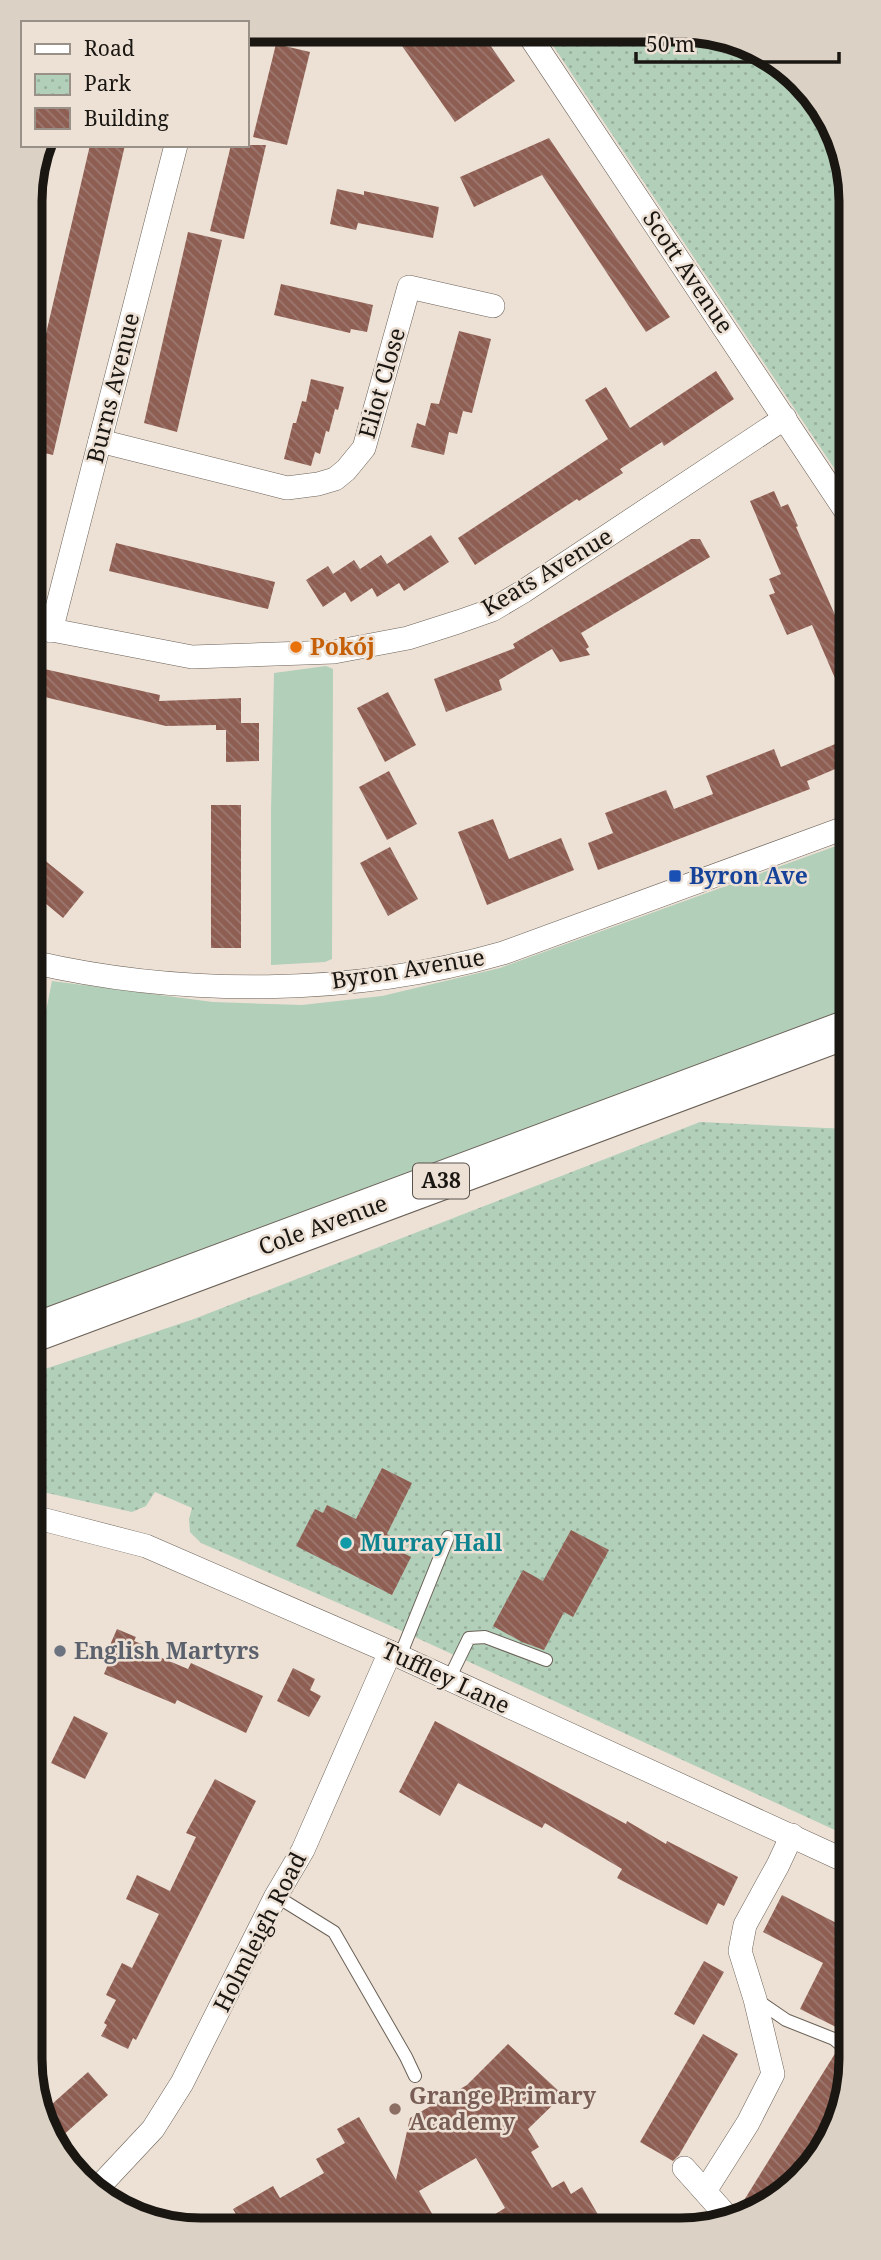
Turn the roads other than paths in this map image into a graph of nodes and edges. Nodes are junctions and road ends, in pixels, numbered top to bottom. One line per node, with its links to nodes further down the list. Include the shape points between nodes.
1 (534, 42): 4 (street, Scott Avenue)
2 (175, 147): 5 (street, Burns Avenue)
3 (493, 306): 5 (street, Eliot Close, via 409,287 364,448 335,479 287,488)
4 (785, 418): 6 (street, Scott Avenue); 8 (street, Keats Avenue, via 492,610 408,638 334,652 192,657)
5 (100, 441): 7 (street, Burns Avenue)
6 (839, 502)
7 (42, 626)
8 (42, 629)
9 (839, 830): 10 (street, Byron Avenue, via 502,953 430,970 339,982 190,986)
10 (42, 963)
11 (839, 1032): 12 (highway, Cole Avenue / A38)
12 (42, 1330)
13 (42, 1519): 15 (street, Tuffley Lane, via 137,1543)
14 (448, 1537): 15 (lane)
15 (395, 1654): 17 (street, Tuffley Lane); 20 (street, Holmleigh Road, via 303,1850)
16 (545, 1660): 17 (lane, via 485,1637 469,1638)
17 (449, 1679): 18 (street, Tuffley Lane)
18 (792, 1835): 19 (street, Tuffley Lane); 21 (street, via 745,1925 740,1951)
19 (839, 1858)
20 (276, 1896): 23 (lane, via 334,1932); 25 (street, Holmleigh Road, via 169,2105)
21 (755, 1998): 22 (lane, via 786,2020); 26 (street, via 773,2074)
22 (839, 2043)
23 (415, 2076)
24 (684, 2168): 26 (street)
25 (103, 2183)
26 (705, 2192): 27 (street)
27 (722, 2213)

